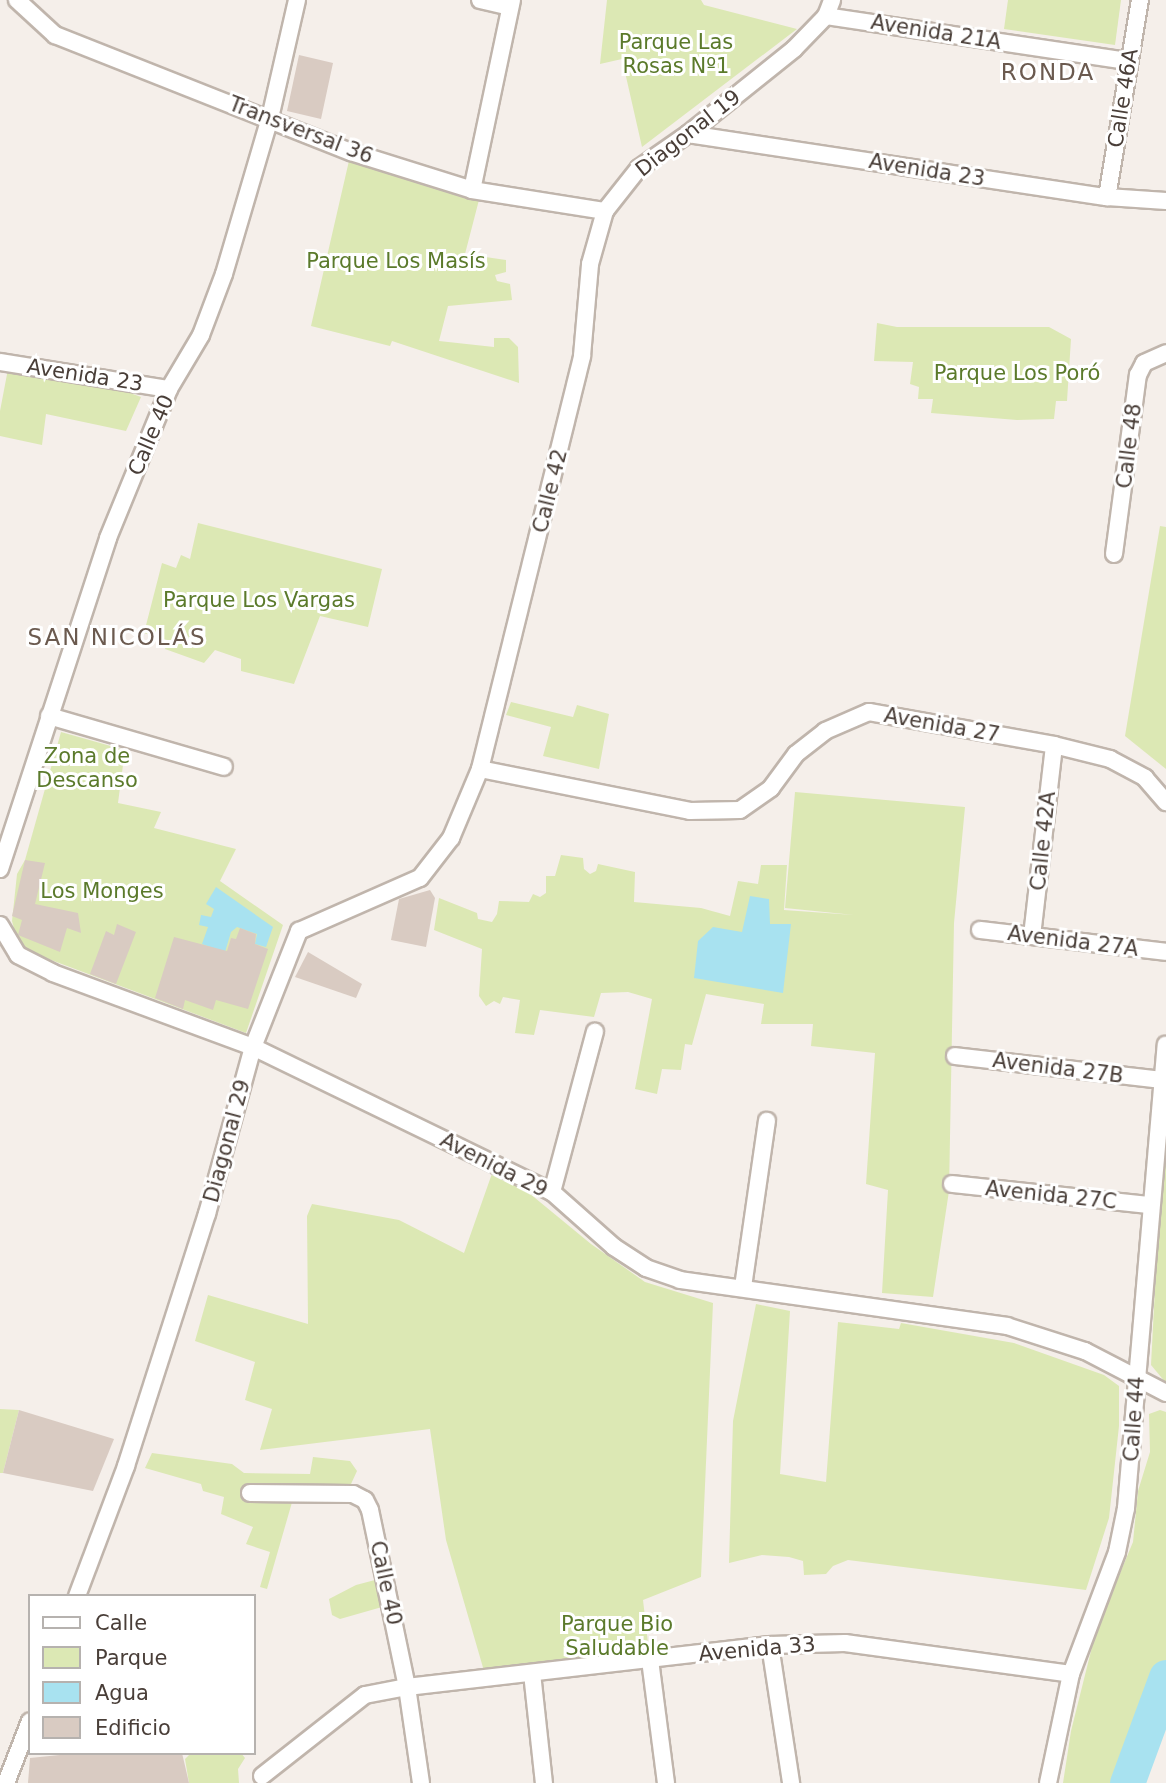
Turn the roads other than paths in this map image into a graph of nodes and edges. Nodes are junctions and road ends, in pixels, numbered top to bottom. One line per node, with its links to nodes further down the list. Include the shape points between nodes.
1 (17, 0): 9 (street, Transversal 36, via 55,36)
2 (297, 0): 9 (street, Calle 40)
3 (480, 0): 6 (street)
4 (832, 0): 7 (street, Diagonal 19)
5 (1140, 0): 8 (street, Calle 46A)
6 (511, 4): 11 (street)
7 (827, 16): 8 (street, Avenida 21A); 10 (street, Diagonal 19, via 794,49)
8 (1128, 61): 12 (street, Calle 46A)
9 (270, 118): 11 (street, Transversal 36, via 351,152); 17 (street, Calle 40, via 201,335)
10 (688, 134): 12 (street, Avenida 23); 14 (street, Diagonal 19, via 639,168)
11 (472, 190): 14 (street, Transversal 36)
12 (1107, 197): 13 (street, Avenida 23)
13 (1166, 201)
14 (605, 211): 22 (street, Calle 42, via 590,264 582,356)
15 (1166, 353): 18 (street, Calle 48, via 1144,363 1138,375)
16 (0, 362): 17 (street, Avenida 23)
17 (169, 389): 19 (street, Calle 40, via 108,538)
18 (1115, 554)
19 (49, 716): 21 (street); 24 (street, Calle 40)
20 (1054, 745): 22 (street, Avenida 27, via 869,712 825,731 796,754 771,788 740,810 716,813); 23 (street, Avenida 27, via 1110,759 1145,778); 28 (street, Calle 42A)
21 (224, 767)
22 (480, 769): 32 (street, Diagonal 29, via 451,838 420,878 299,931)
23 (1166, 802)
24 (7, 819): 25 (street, Calle 40)
25 (0, 869)
26 (0, 925): 32 (street, Avenida 29, via 18,955 53,974)
27 (980, 930): 28 (street, Avenida 27A)
28 (1032, 936): 29 (street, Avenida 27A)
29 (1166, 952)
30 (595, 1032): 37 (street)
31 (1166, 1045): 34 (street, Calle 44)
32 (253, 1047): 37 (street, Avenida 29); 43 (street, Diagonal 29, via 207,1214 126,1466)
33 (955, 1056): 34 (street, Avenida 27B)
34 (1161, 1080): 38 (street, Calle 44)
35 (767, 1121): 39 (street)
36 (953, 1184): 38 (street, Avenida 27C)
37 (552, 1192): 39 (street, Avenida 29, via 614,1247 646,1268 680,1280)
38 (1150, 1205): 40 (street, Calle 44)
39 (743, 1287): 40 (street, Avenida 29, via 1007,1326 1084,1351)
40 (1136, 1379): 41 (street, Avenida 29); 47 (street, Calle 44, via 1131,1466 1118,1552)
41 (1166, 1393)
42 (250, 1493): 48 (street, Calle 40, via 353,1494 365,1500)
43 (78, 1594)
44 (770, 1645): 45 (street, Avenida 33); 47 (street, Avenida 33, via 845,1643); 55 (street)
45 (650, 1660): 46 (street, Avenida 33); 54 (street)
46 (531, 1673): 48 (street, Avenida 33); 53 (street)
47 (1071, 1674): 56 (street, Calle 44)
48 (407, 1687): 50 (street, Avenida 33, via 365,1695); 52 (street, Calle 40)
49 (28, 1726): 51 (street)
50 (262, 1776)
51 (6, 1783)
52 (421, 1783)
53 (544, 1783)
54 (666, 1783)
55 (791, 1783)
56 (1048, 1783)

